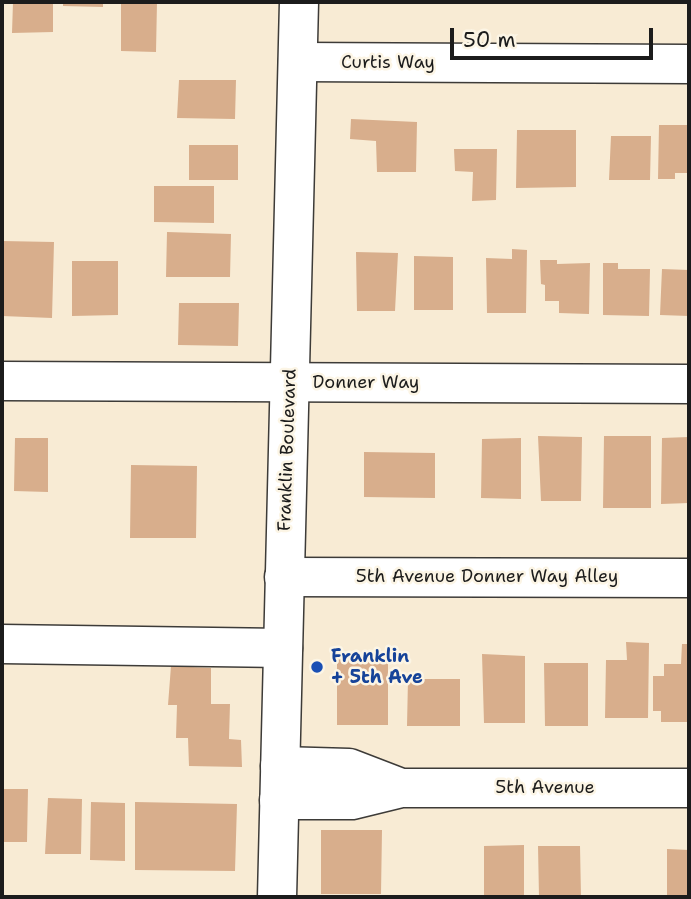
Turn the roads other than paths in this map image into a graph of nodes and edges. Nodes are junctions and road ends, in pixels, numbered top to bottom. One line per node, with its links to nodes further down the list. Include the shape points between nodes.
1 (299, 2): 2 (street, Franklin Boulevard)
2 (298, 62): 3 (street, Curtis Way); 5 (street, Franklin Boulevard)
3 (689, 64)
4 (2, 381): 5 (street, Donner Way)
5 (291, 383): 6 (street, Donner Way); 7 (street, Franklin Boulevard)
6 (689, 384)
7 (284, 577): 8 (street, 5th Avenue Donner Way Alley); 10 (street, Franklin Boulevard)
8 (689, 578)
9 (2, 644): 10 (street)
10 (283, 648): 11 (street, Franklin Boulevard)
11 (280, 783): 12 (street, 5th Avenue, via 352,800 401,788); 13 (street, Franklin Boulevard)
12 (689, 788)
13 (277, 897)

